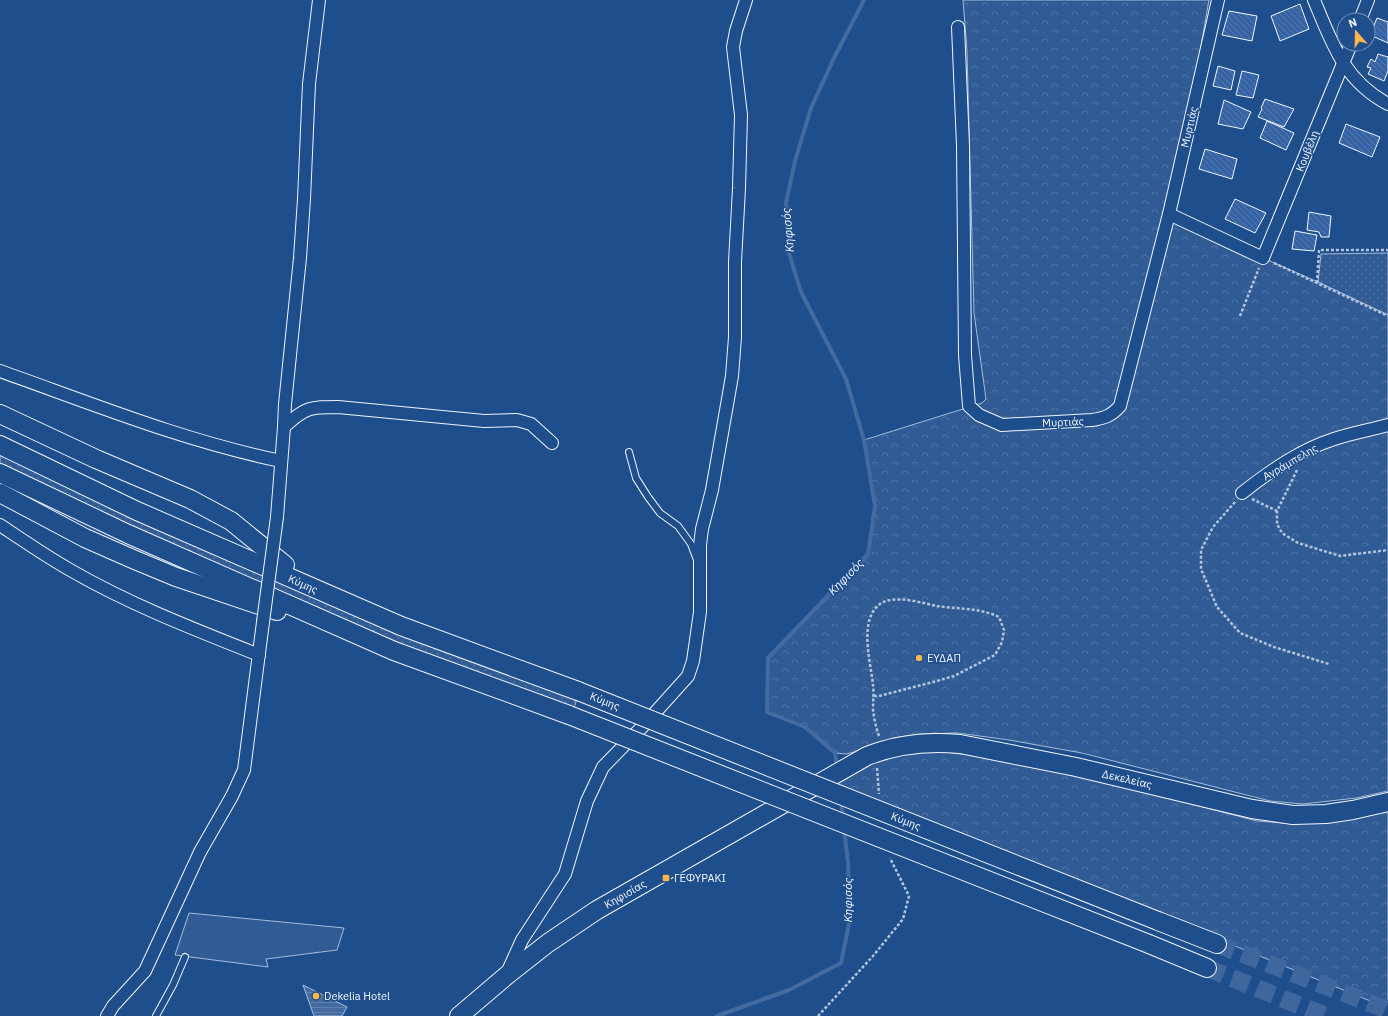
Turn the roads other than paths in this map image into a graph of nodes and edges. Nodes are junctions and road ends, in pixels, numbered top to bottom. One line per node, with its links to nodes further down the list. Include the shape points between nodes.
1 (319, 0): 15 (street, via 309,84 300,258 284,404)
2 (746, 0): 24 (street, via 733,47 741,115 732,376 712,490 702,529)
3 (1218, 0): 11 (street, Μυρτιάς)
4 (1314, 0): 9 (street)
5 (1368, 0): 6 (street)
6 (1363, 12)
7 (958, 28): 11 (street, Μυρτιάς, via 963,146 965,354 969,406 975,412 1002,425 1092,420 1106,417 1120,406)
8 (1348, 52): 9 (street, Κουβέλη)
9 (1343, 63): 10 (street, via 1363,88); 11 (street, Κουβέλη, via 1263,258)
10 (1388, 104)
11 (1169, 214)
12 (0, 371): 19 (street, via 182,435)
13 (0, 414): 25 (main road, via 190,499 231,521)
14 (1388, 425): 22 (street, Αγράμπελης, via 1334,439 1300,454 1270,471)
15 (284, 427): 16 (street, via 314,407 338,407 484,421 517,420 531,424); 19 (street)
16 (552, 443)
17 (0, 445): 25 (main road, Κύμης, via 137,511)
18 (629, 452): 24 (lane, via 636,478 660,513 678,526 691,544)
19 (281, 461): 27 (street, bridge, via 277,517)
20 (0, 473): 26 (main road, via 128,534)
21 (0, 493): 26 (main road, via 85,538 176,577 274,611)
22 (1242, 494)
23 (0, 525): 27 (street, via 72,572 202,632)
24 (699, 565): 33 (street, via 700,612 694,655 688,676 603,767 587,801 565,874 522,940)
25 (313, 589): 30 (main road, Κύμης, bridge, via 401,626 578,691)
26 (306, 613): 32 (main road, bridge, via 394,651 569,715)
27 (259, 655): 34 (street, via 244,770 200,852 145,971)
28 (875, 753): 29 (main road, Δεκελείας, via 921,743 960,744 1076,767 1252,809 1293,815 1326,814); 33 (main road, Κηφισίας, via 597,910 548,943)
29 (1388, 802)
30 (1217, 944)
31 (185, 957): 35 (lane, via 174,985)
32 (1207, 968)
33 (506, 976): 36 (main road, Κηφισίας)
34 (107, 1016)
35 (156, 1016)
36 (459, 1016)

